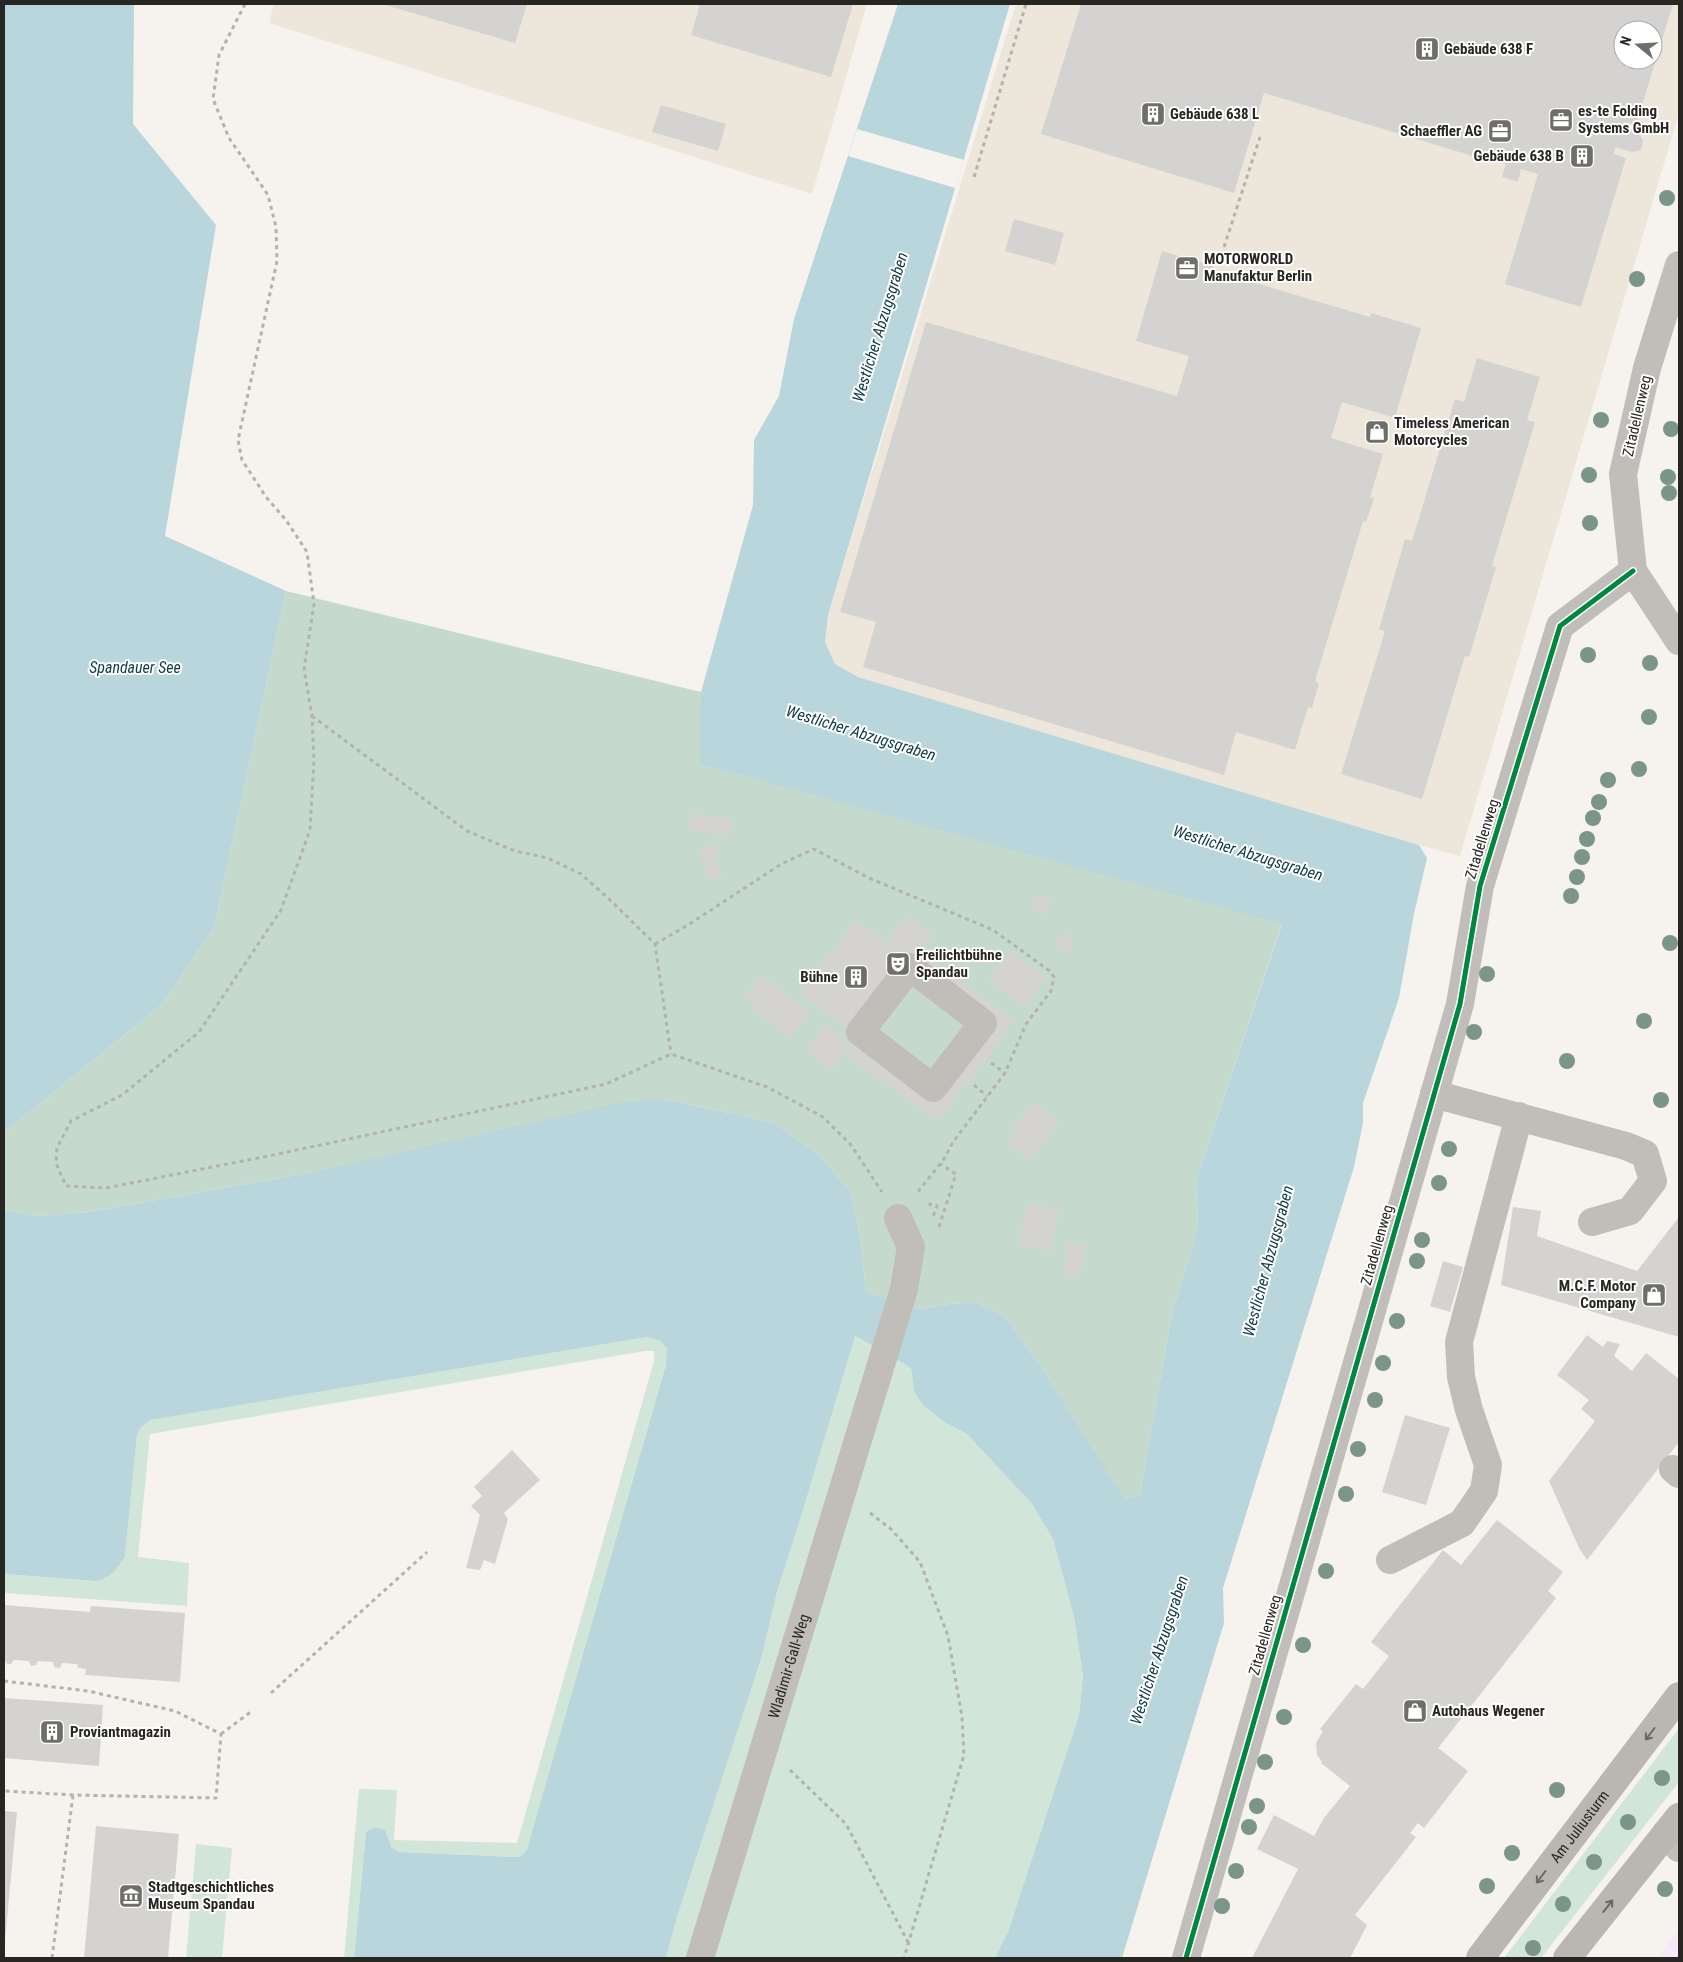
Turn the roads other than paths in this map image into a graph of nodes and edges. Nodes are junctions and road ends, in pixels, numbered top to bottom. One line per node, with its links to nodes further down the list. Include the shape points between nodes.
1 (1679, 264): 2 (street, Zitadellenweg, via 1647,368 1623,474)
2 (1633, 570): 3 (street, Zitadellenweg); 5 (street, Zitadellenweg, via 1560,626 1480,886 1460,1004)
3 (1679, 641)
4 (860, 1032): 4 (street, via 910,967 983,1023 933,1088)
5 (1434, 1094): 6 (street); 13 (street, Zitadellenweg)
6 (1518, 1116): 8 (street, via 1645,1154 1653,1181 1630,1211); 9 (street, via 1459,1342 1463,1385 1488,1465 1484,1491 1462,1524)
7 (898, 1218): 12 (street, Wladimir-Gall-Weg, via 911,1247 904,1289)
8 (1592, 1222)
9 (1390, 1560)
10 (1679, 1696): 14 (main road, Am Juliusturm, one-way to 14)
11 (1675, 1832): 15 (main road, one-way to 11)
12 (700, 1958)
13 (1186, 1958)
14 (1480, 1958)
15 (1568, 1958)

